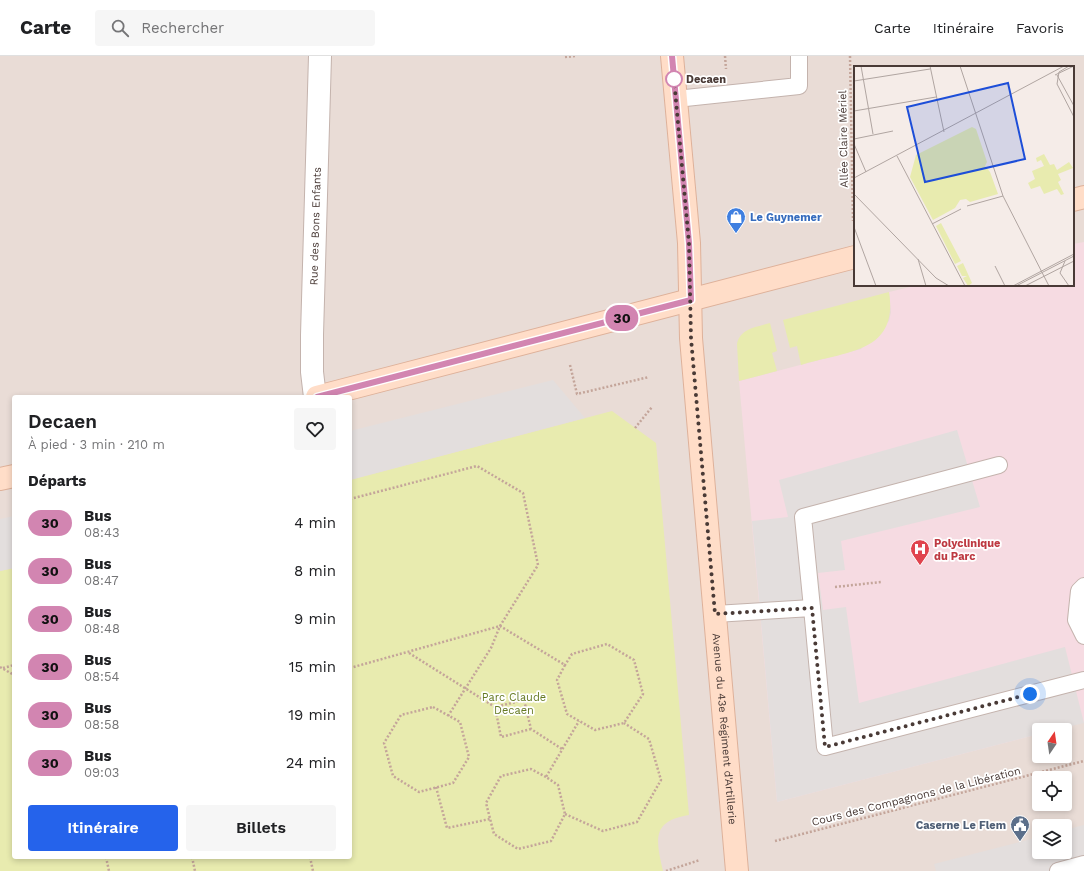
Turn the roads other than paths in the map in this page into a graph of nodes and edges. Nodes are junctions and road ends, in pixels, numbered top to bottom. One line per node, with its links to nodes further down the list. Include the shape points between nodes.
1 (320, 56): 9 (street, Rue des Bons Enfants, via 312,335 312,372)
2 (672, 56): 4 (street, Avenue du 43e Régiment d'Artillerie)
3 (799, 56): 4 (lane, via 799,86)
4 (676, 99): 8 (street, Avenue du 43e Régiment d'Artillerie, via 689,243)
5 (1084, 197): 6 (street)
6 (1074, 200)
7 (854, 257): 8 (street)
8 (691, 300): 10 (street); 16 (street, Avenue du 43e Régiment d'Artillerie, via 691,338)
9 (316, 395)
10 (324, 395)
11 (999, 465): 15 (lane, via 803,517)
12 (12, 476): 13 (street)
13 (0, 479)
14 (1084, 586): 17 (lane, via 1079,591 1076,620)
15 (812, 608): 16 (lane); 18 (lane, via 825,747)
16 (715, 614): 20 (street, Avenue du 43e Régiment d'Artillerie)
17 (1084, 636)
18 (1084, 680)
19 (1084, 864): 21 (lane)
20 (737, 871)
21 (1058, 871)

